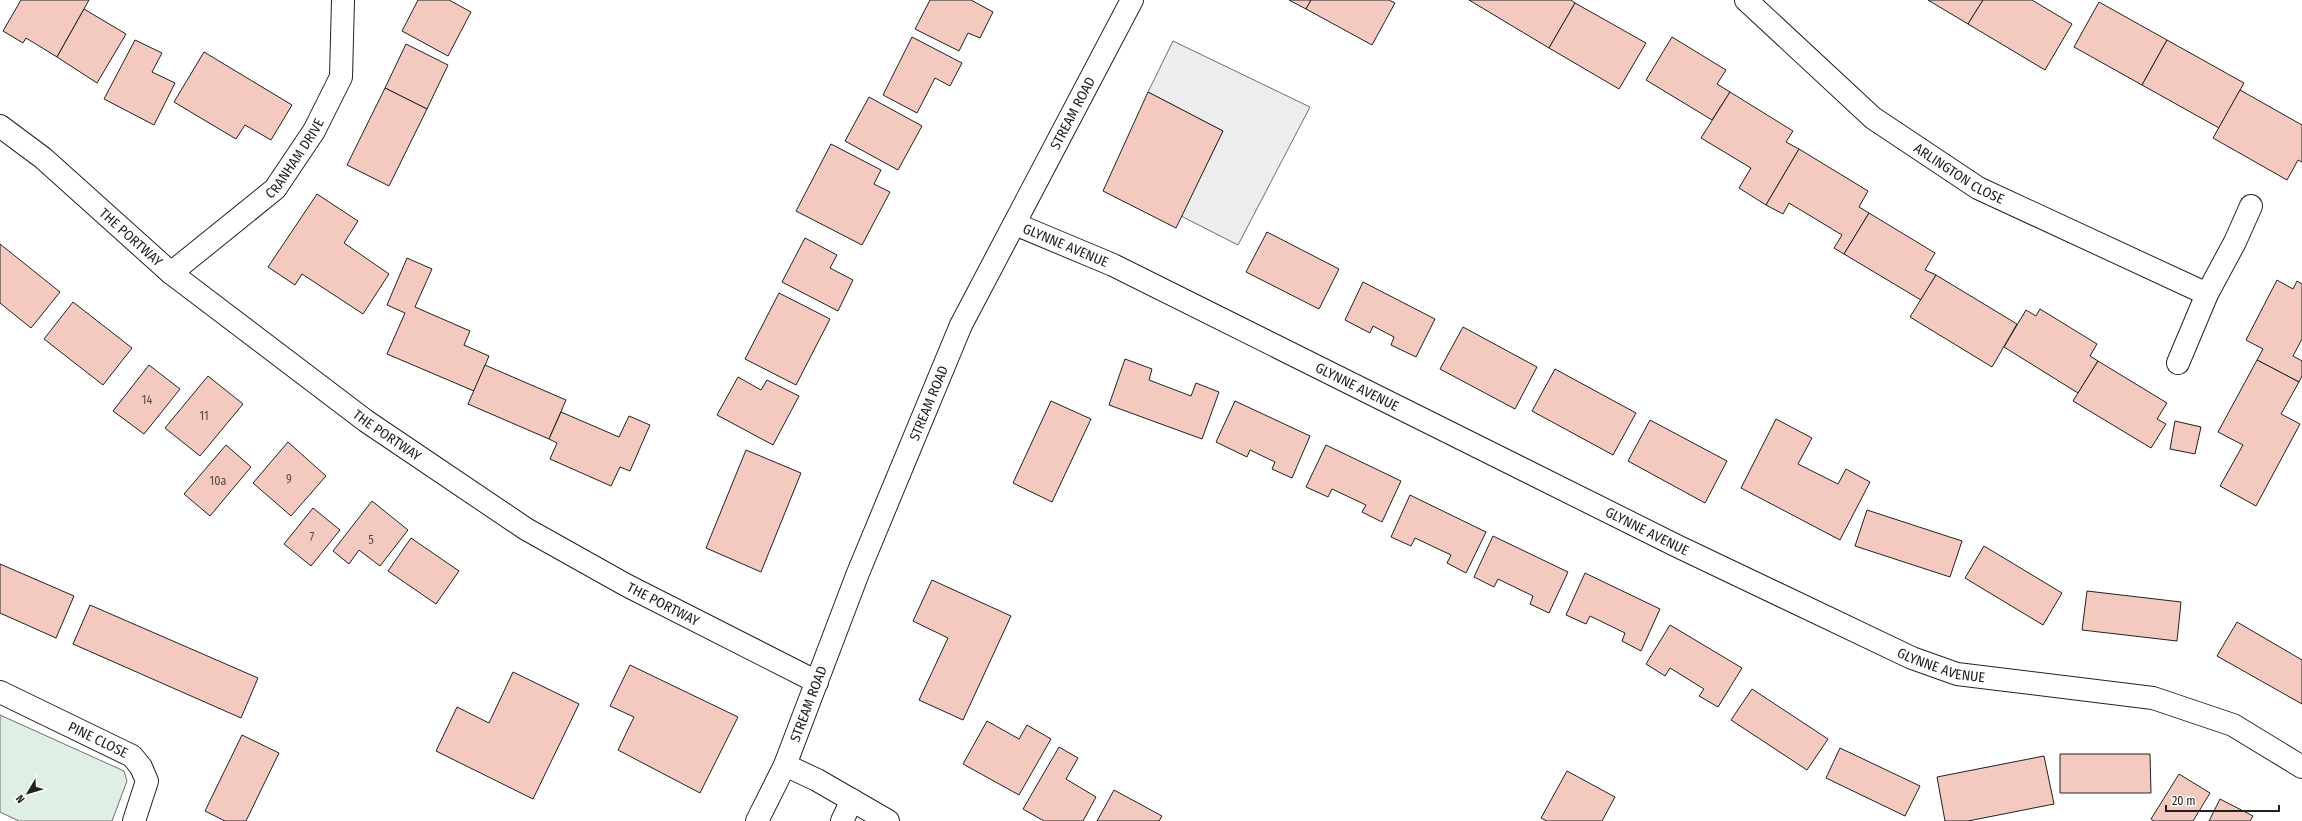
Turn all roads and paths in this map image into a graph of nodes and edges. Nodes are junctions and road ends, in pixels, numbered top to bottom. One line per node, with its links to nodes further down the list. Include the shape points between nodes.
1 (343, 0): 8 (main road, CRANHAM DRIVE, via 341,77 314,131 274,189)
2 (1132, 0): 7 (main road, STREAM ROAD)
3 (1746, 0): 4 (main road, ARLINGTON CLOSE)
4 (1766, 7): 9 (main road, ARLINGTON CLOSE, via 1873,118 1978,188)
5 (0, 126): 8 (main road, THE PORTWAY, via 43,158)
6 (2251, 206): 9 (main road, via 2235,242)
7 (1015, 224): 11 (main road, STREAM ROAD, via 961,325 858,573); 14 (main road, GLYNNE AVENUE, via 1113,265 1677,546 1912,658 1957,674 2153,698 2233,725)
8 (171, 273): 11 (main road, THE PORTWAY, via 366,420 526,529 626,585)
9 (2206, 294): 10 (main road)
10 (2178, 363)
11 (817, 682): 13 (main road, STREAM ROAD)
12 (0, 692): 16 (main road, PINE CLOSE, via 132,756 141,767 147,781)
13 (784, 764): 15 (main road); 17 (main road, STREAM ROAD)
14 (2302, 767)
15 (852, 800): 18 (main road); 19 (main road)
16 (134, 821)
17 (757, 821)
18 (842, 821)
19 (888, 821)

